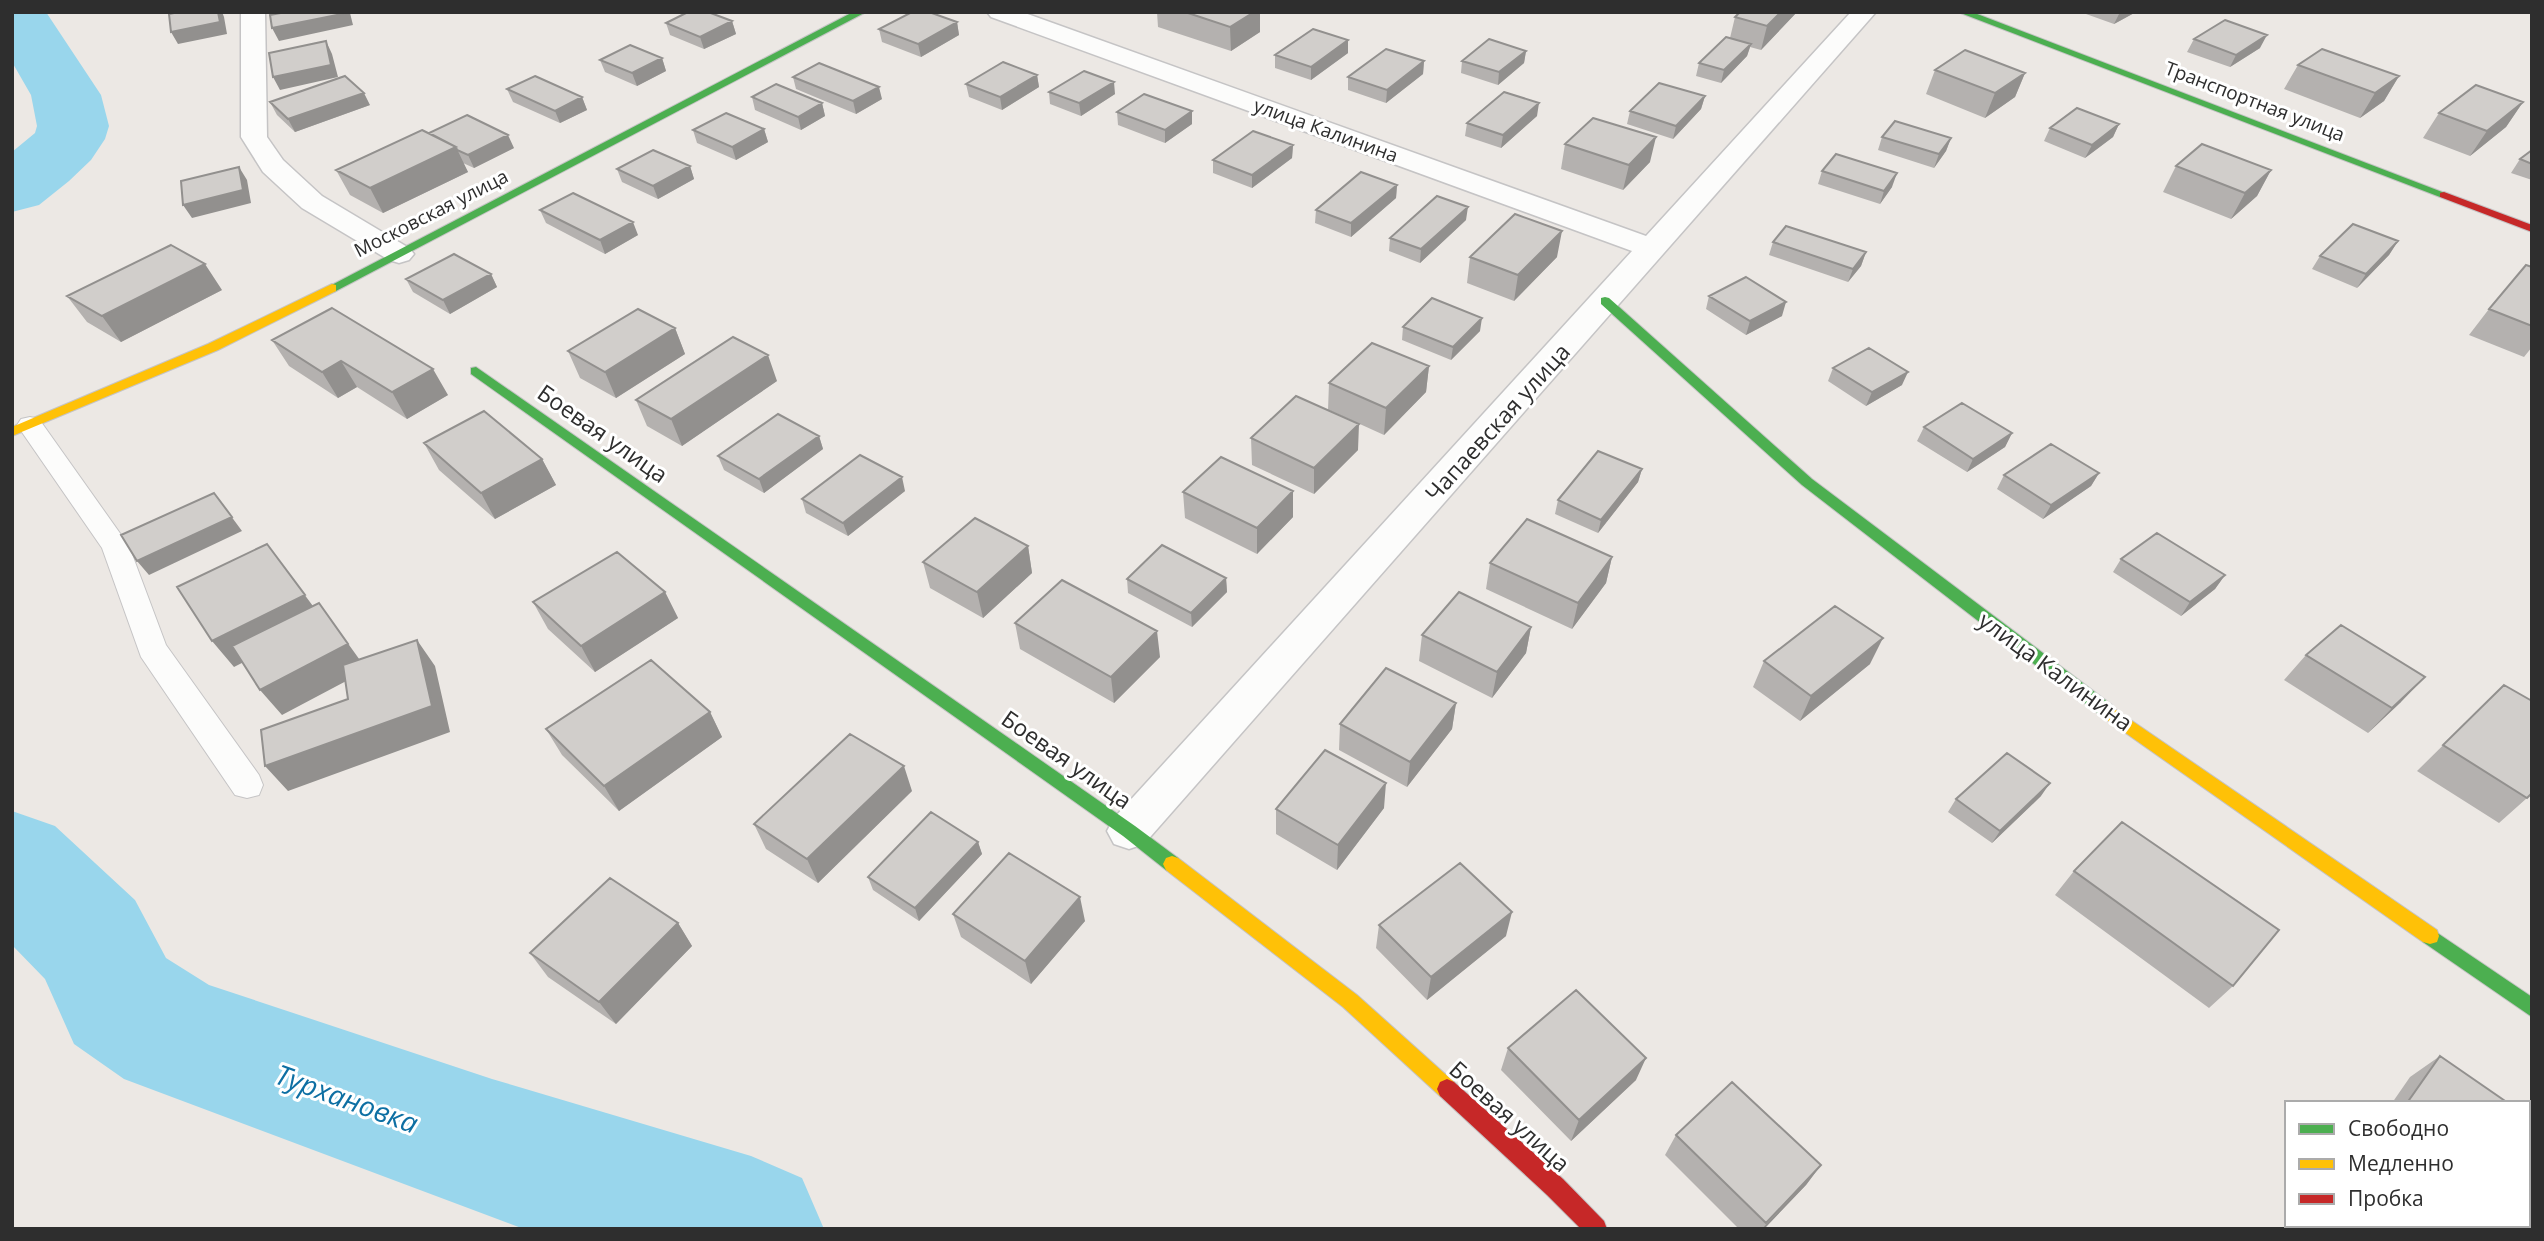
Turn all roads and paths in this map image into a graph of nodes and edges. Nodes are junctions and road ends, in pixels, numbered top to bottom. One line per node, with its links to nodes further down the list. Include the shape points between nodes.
1 (253, 12): 8 (street, via 254,137 274,166 312,202)
2 (861, 12): 8 (street, Московская улица)
3 (999, 12): 7 (street, улица Калинина)
4 (1864, 12): 7 (street, Чапаевская улица)
5 (1963, 12): 6 (street, Транспортная улица)
6 (2532, 229)
7 (1652, 248): 9 (street, Чапаевская улица)
8 (399, 254): 11 (street, Московская улица, via 214,347)
9 (1605, 301): 13 (street, Чапаевская улица); 14 (street, улица Калинина, via 1807,482 1951,594 2098,704)
10 (476, 372): 13 (street, Боевая улица)
11 (21, 428): 12 (lane, via 115,546 152,649)
12 (247, 785)
13 (1129, 831): 15 (street, Боевая улица, via 1350,1001)
14 (2532, 1009)
15 (1596, 1229)

